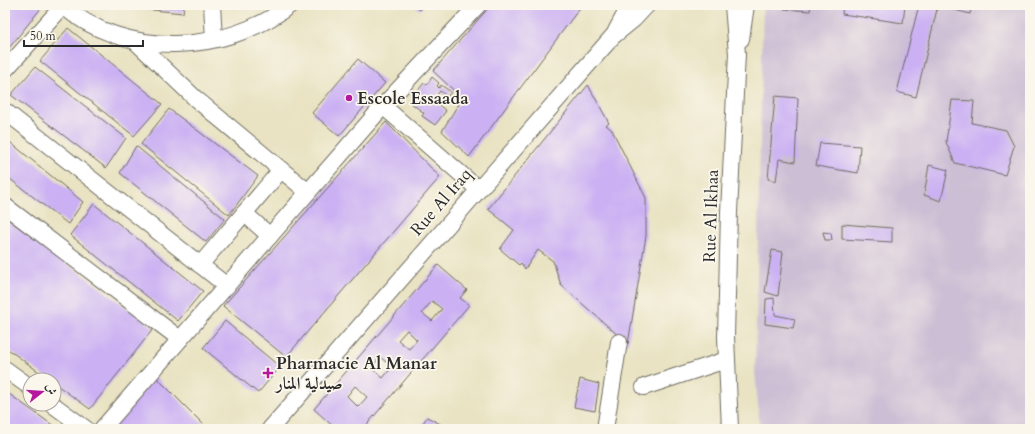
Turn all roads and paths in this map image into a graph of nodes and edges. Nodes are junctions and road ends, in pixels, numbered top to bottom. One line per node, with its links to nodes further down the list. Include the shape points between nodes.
1 (62, 5): 11 (street, via 92,25); 13 (street)
2 (212, 5): 10 (street)
3 (290, 5): 10 (street, via 253,27)
4 (478, 5): 14 (street)
5 (630, 5): 9 (street)
6 (647, 5): 9 (street, Rue Al Iraq)
7 (733, 5): 12 (street, Rue Al Ikhaa)
8 (746, 5): 12 (street)
9 (613, 36): 17 (street, Rue Al Iraq)
10 (214, 39): 11 (street, via 163,44)
11 (135, 41): 16 (street, via 196,99)
12 (737, 54): 26 (street, Rue Al Ikhaa, via 729,212)
13 (5, 70)
14 (384, 106): 17 (street); 18 (street)
15 (5, 111): 22 (street)
16 (281, 170): 18 (street); 20 (street)
17 (478, 189): 33 (street, Rue Al Iraq)
18 (308, 192): 21 (street)
19 (5, 206): 24 (street)
20 (244, 213): 21 (street); 22 (street)
21 (270, 236): 23 (street)
22 (200, 265): 23 (street)
23 (227, 286): 24 (street)
24 (180, 339): 32 (street)
25 (619, 342): 34 (street)
26 (726, 360): 29 (street); 35 (street, Rue Al Ikhaa)
27 (5, 369): 28 (street)
28 (22, 382)
29 (644, 388)
30 (62, 411): 31 (street)
31 (86, 429)
32 (102, 429)
33 (270, 429)
34 (605, 429)
35 (730, 429)

